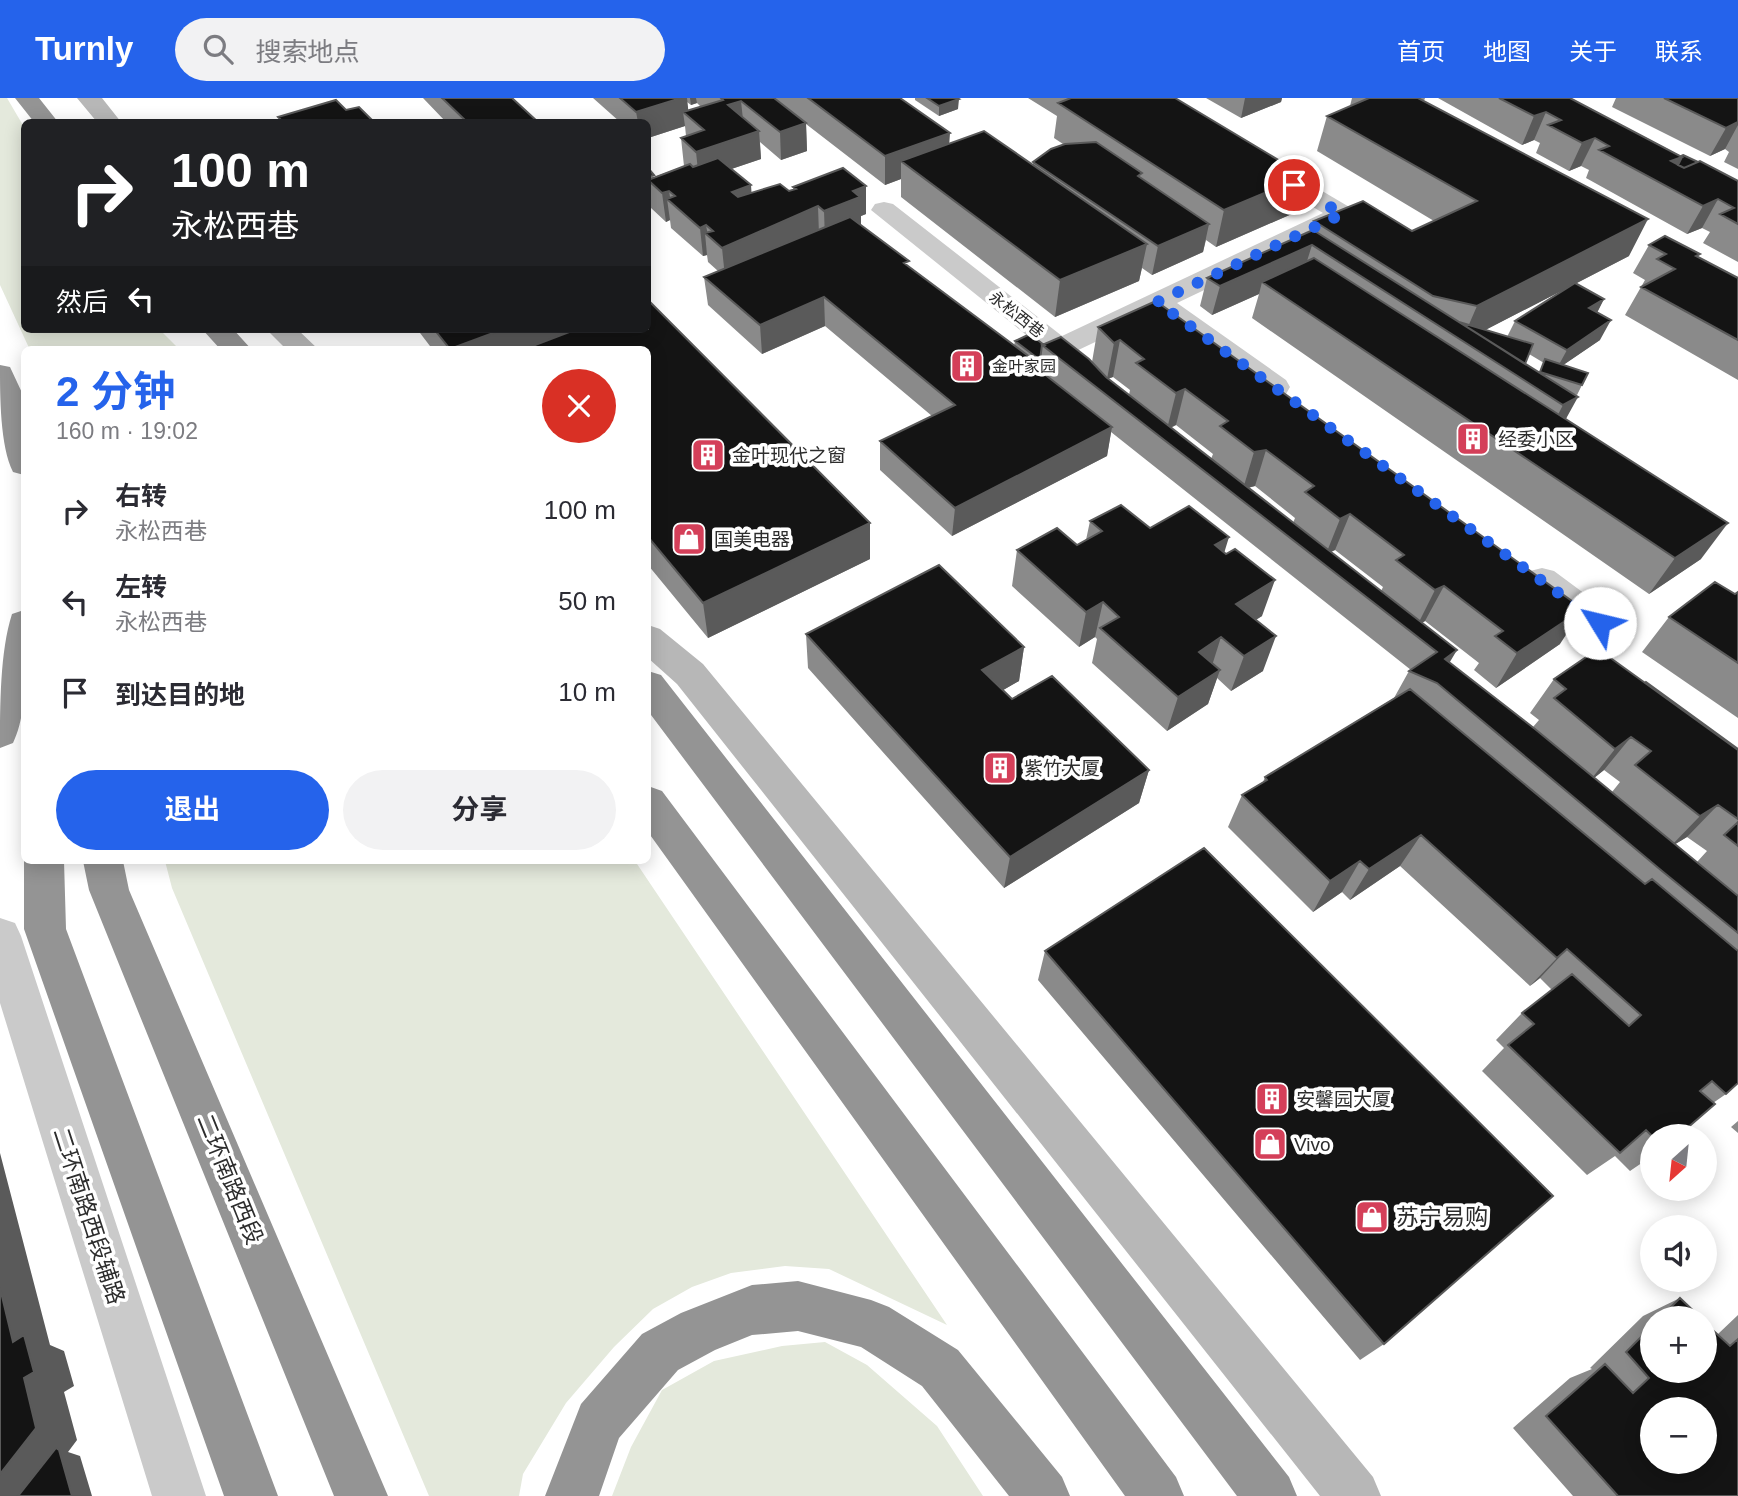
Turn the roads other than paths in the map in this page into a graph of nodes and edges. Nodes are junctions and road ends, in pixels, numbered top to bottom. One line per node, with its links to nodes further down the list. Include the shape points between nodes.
1 (27, 98): 4 (highway)
2 (72, 98): 5 (street)
3 (89, 98): 6 (street)
4 (44, 119)
5 (77, 119)
6 (106, 119)
7 (1234, 149): 9 (street, 永松西巷, via 1342,214)
8 (884, 210): 9 (street, 永松西巷, via 1060,348)
9 (1157, 302): 15 (street)
10 (220, 333): 12 (highway)
11 (286, 333): 13 (street)
12 (234, 346)
13 (300, 346)
14 (0, 374): 16 (highway, via 13,405)
15 (1301, 406)
16 (21, 449)
17 (1522, 567): 18 (street)
18 (1600, 623)
19 (21, 637): 22 (highway)
20 (651, 641): 34 (street, via 690,674)
21 (652, 690): 33 (highway)
22 (0, 733)
23 (651, 806): 32 (highway)
24 (44, 864): 28 (highway, via 45,929)
25 (106, 876): 29 (highway, 二环南路西段)
26 (0, 936): 27 (street, 二环南路西段辅路)
27 (179, 1496)
28 (251, 1496)
29 (360, 1496)
30 (572, 1496): 31 (highway, via 598,1422 660,1352 752,1310 798,1306 872,1325 940,1368)
31 (1043, 1496)
32 (1157, 1496)
33 (1269, 1496)
34 (1354, 1496)

